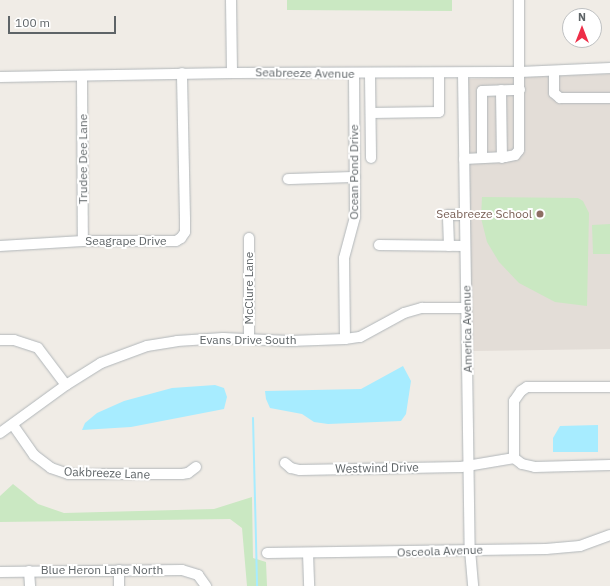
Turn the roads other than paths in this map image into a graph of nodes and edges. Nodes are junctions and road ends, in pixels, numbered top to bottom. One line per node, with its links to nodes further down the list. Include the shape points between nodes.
1 (231, 0): 7 (street)
2 (519, 0): 5 (street)
3 (610, 68): 4 (street, Seabreeze Avenue)
4 (554, 71): 5 (street, Seabreeze Avenue); 16 (street, via 554,93 560,98)
5 (520, 72): 9 (street, Seabreeze Avenue); 15 (street)
6 (182, 73): 7 (street, Seabreeze Avenue); 12 (street, Seabreeze Avenue); 26 (street, Seagrape Drive, via 185,223 181,238 176,241)
7 (232, 73): 10 (street, Seabreeze Avenue)
8 (439, 73): 9 (street, Seabreeze Avenue); 11 (street, Seabreeze Avenue); 17 (street, via 439,112)
9 (463, 73): 18 (street, America Avenue)
10 (354, 74): 11 (street, Seabreeze Avenue); 22 (street, Ocean Pond Drive)
11 (370, 74): 17 (street)
12 (82, 76): 13 (street, Seabreeze Avenue); 26 (street, Trudee Dee Lane)
13 (0, 77)
14 (501, 90): 15 (street); 19 (street, via 482,91); 21 (street)
15 (520, 90): 21 (street, via 519,150 515,155)
16 (610, 98)
17 (371, 113): 20 (street)
18 (464, 155): 19 (street); 24 (street, America Avenue)
19 (482, 155): 21 (street)
20 (371, 158)
21 (502, 158)
22 (355, 177): 23 (street); 34 (street, Ocean Pond Drive, via 354,228 344,258)
23 (288, 178)
24 (465, 215): 29 (street, via 448,215); 30 (street, America Avenue)
25 (249, 238): 32 (street, McClure Lane)
26 (84, 241): 28 (street, Seagrape Drive)
27 (379, 245): 29 (street)
28 (0, 246)
29 (449, 246): 30 (street)
30 (465, 246): 31 (street, America Avenue)
31 (466, 308): 34 (street, Evans Drive South, via 422,308 404,313 360,337); 41 (street, America Avenue)
32 (249, 338): 34 (street, Evans Drive South, via 290,341); 35 (street, Evans Drive South, via 177,340 147,346 101,364)
33 (0, 340): 35 (street, via 14,340 38,348)
34 (345, 340)
35 (66, 385): 37 (street, Evans Drive South)
36 (610, 387): 39 (street, via 527,387 521,391 514,401)
37 (13, 425): 38 (street, Evans Drive South); 43 (street, Oakbreeze Lane, via 34,455 52,468 68,474 182,474)
38 (0, 433)
39 (514, 458): 41 (street, Westwind Drive); 42 (street, via 522,464 535,467)
40 (285, 463): 41 (street, Westwind Drive, via 290,468 300,470 461,467)
41 (470, 464): 45 (street, America Avenue)
42 (610, 465)
43 (196, 467)
44 (610, 535): 45 (street, Osceola Avenue, via 580,546)
45 (470, 550): 46 (street, Osceola Avenue); 55 (street, America Avenue)
46 (308, 553): 47 (street, Osceola Avenue); 54 (street)
47 (267, 554)
48 (119, 570): 49 (street, Blue Heron Lane North); 51 (street, Blue Heron Lane North, via 191,571); 53 (street)
49 (29, 571): 50 (street, Blue Heron Lane North); 52 (street)
50 (0, 572)
51 (204, 583)
52 (30, 586)
53 (119, 586)
54 (309, 586)
55 (473, 586)

